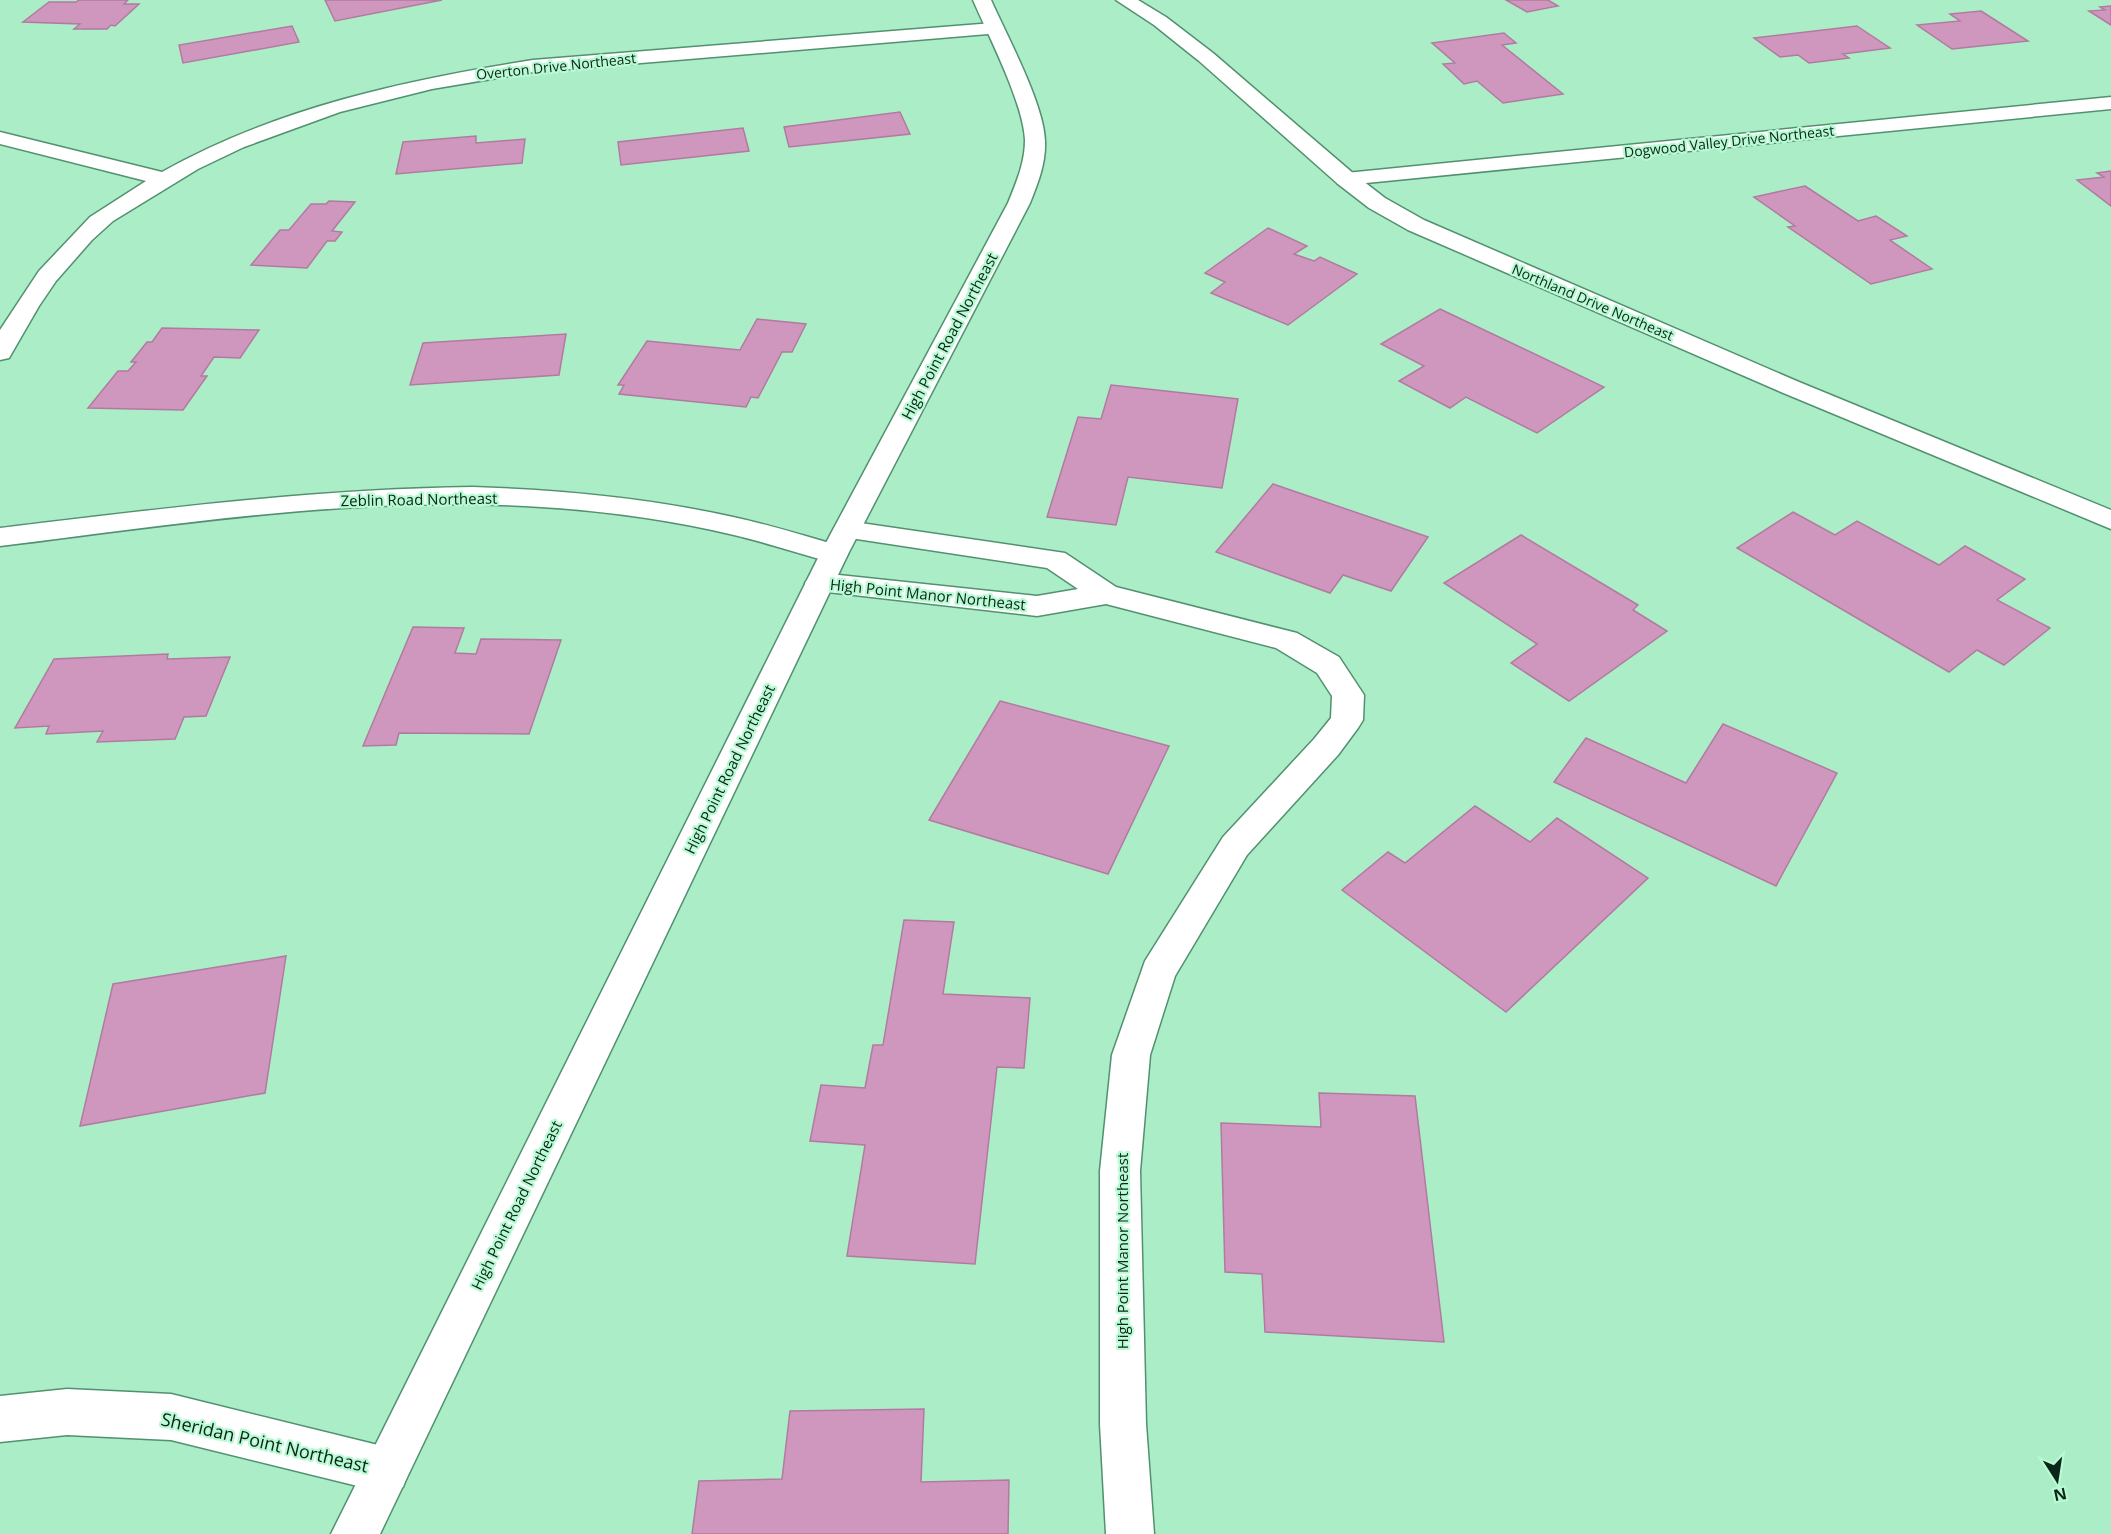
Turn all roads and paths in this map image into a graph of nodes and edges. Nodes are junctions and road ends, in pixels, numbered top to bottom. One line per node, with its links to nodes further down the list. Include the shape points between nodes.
1 (1125, 0): 6 (street, Northland Drive Northeast, via 1206,57)
2 (988, 14): 5 (street, Overton Drive Northeast, via 466,75 305,116 229,146); 10 (street, High Point Road Northeast, via 1031,114 1035,141 1032,170 1019,203)
3 (2111, 103): 6 (street, Dogwood Valley Drive Northeast)
4 (0, 138): 5 (street)
5 (164, 179): 7 (street, Overton Drive Northeast, via 85,234 40,284)
6 (1346, 179): 8 (street, Northland Drive Northeast, via 1377,203 1416,225)
7 (0, 353)
8 (2111, 520)
9 (0, 537): 10 (street, Zeblin Road Northeast, via 287,504 448,495 541,498 647,510)
10 (840, 542): 11 (street, High Point Road Northeast); 12 (street, High Point Manor Northeast, via 1055,560)
11 (820, 583): 12 (street, High Point Manor Northeast, via 1037,606); 14 (street, High Point Road Northeast)
12 (1106, 594): 16 (street, High Point Manor Northeast, via 1286,640 1328,665 1348,695 1347,720 1235,846 1164,962 1131,1055 1120,1171 1123,1424)
13 (0, 1419): 14 (street, Sheridan Point Northeast, via 67,1412 171,1417)
14 (386, 1470): 15 (street, High Point Road Northeast)
15 (355, 1534)
16 (1130, 1534)

